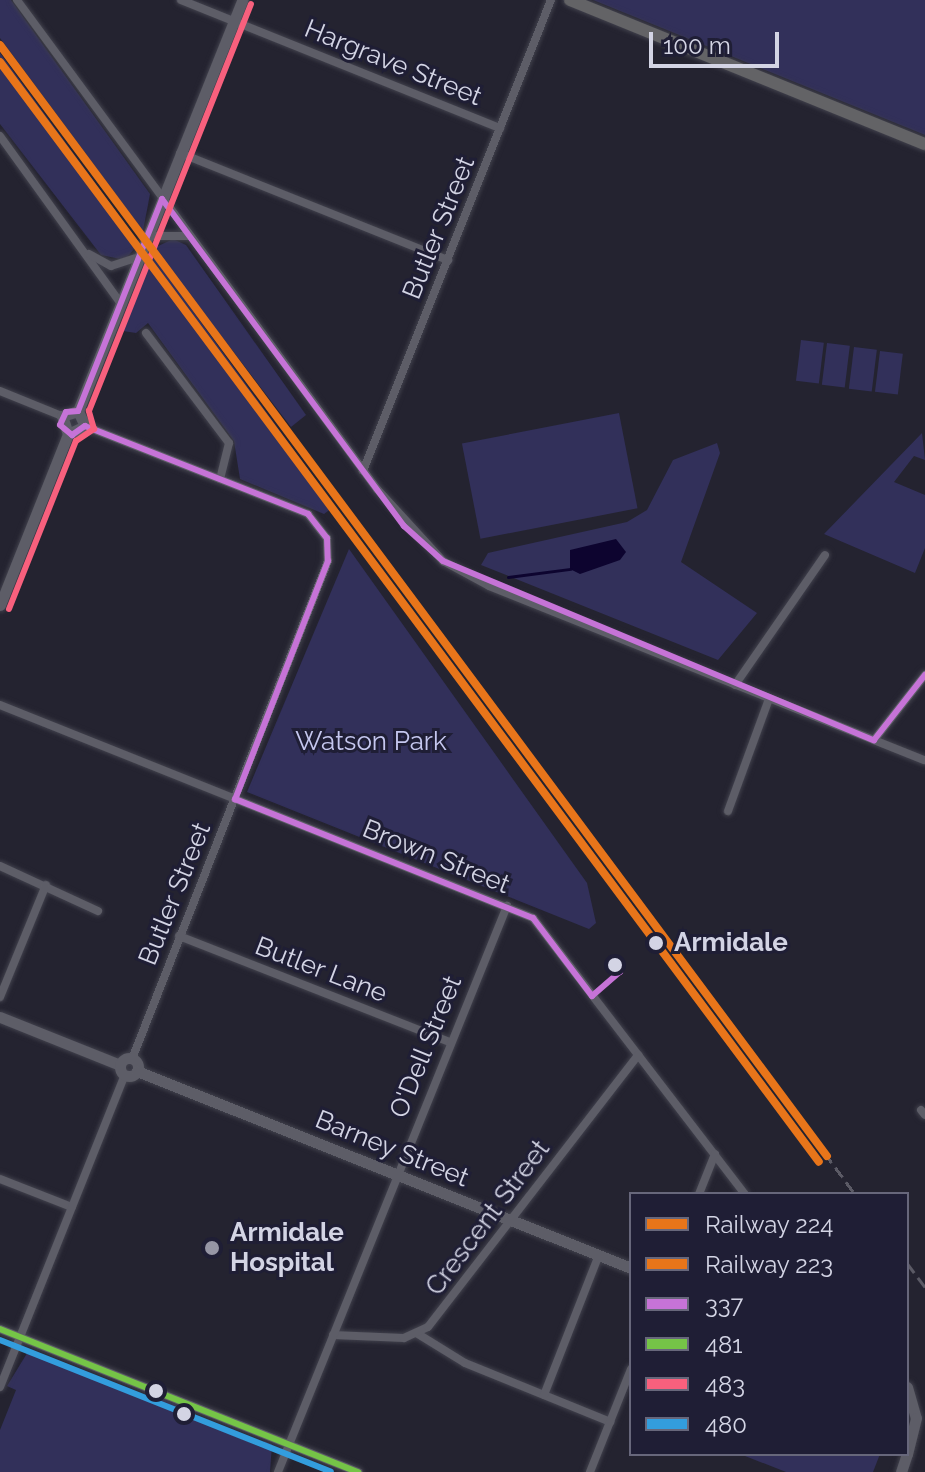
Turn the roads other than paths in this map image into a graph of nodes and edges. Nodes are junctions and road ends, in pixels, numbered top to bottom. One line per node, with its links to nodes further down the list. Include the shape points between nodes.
1 (17, 0): 11 (street)
2 (181, 0): 6 (street, Hargrave Street)
3 (242, 0): 6 (street)
4 (551, 0): 7 (street, Butler Street)
5 (570, 0): 9 (main road)
6 (234, 21): 7 (street, Hargrave Street); 10 (street)
7 (500, 128): 16 (street, Butler Street)
8 (0, 136): 14 (street)
9 (925, 144)
10 (180, 153): 11 (street); 16 (street)
11 (162, 199): 12 (street); 13 (street)
12 (149, 236): 13 (street); 15 (street)
13 (190, 236): 25 (street)
14 (85, 251): 15 (street, via 111,266); 17 (street)
15 (138, 257): 17 (street); 18 (street)
16 (448, 260): 25 (street, Butler Street)
17 (119, 301): 18 (street)
18 (116, 319): 21 (street)
19 (146, 333): 26 (street, via 229,443)
20 (0, 391): 22 (street)
21 (78, 411): 22 (street); 23 (street)
22 (62, 416): 24 (street)
23 (85, 426): 24 (street); 26 (street)
24 (68, 434): 28 (street)
25 (363, 471): 30 (street, via 404,526 464,574)
26 (220, 479): 35 (street, Butler Street, via 319,520 328,561)
27 (825, 555): 30 (street)
28 (0, 605)
29 (925, 675): 33 (street)
30 (735, 685): 31 (street)
31 (769, 699): 33 (street); 36 (street)
32 (0, 705): 35 (street, Brown Street)
33 (874, 740): 34 (street)
34 (925, 760)
35 (235, 799): 39 (street, Brown Street); 41 (street, Butler Street)
36 (728, 811)
37 (0, 866): 38 (street)
38 (46, 885): 40 (street); 42 (street)
39 (507, 906): 44 (street, O'Dell Street); 45 (street, Brown Street, via 533,918)
40 (98, 911)
41 (179, 936): 44 (street, Butler Lane); 46 (street, Butler Street)
42 (0, 997)
43 (0, 1017): 46 (street, Barney Street)
44 (449, 1042): 48 (street, O'Dell Street)
45 (638, 1055): 47 (street, Brown Street); 53 (street, Crescent Street)
46 (128, 1068): 48 (street, Barney Street); 52 (street, Butler Street)
47 (715, 1154): 50 (street); 51 (street, Brown Street)
48 (396, 1174): 53 (street, Barney Street); 58 (street, O'Dell Street)
49 (0, 1179): 52 (street)
50 (700, 1192)
51 (744, 1192)
52 (72, 1207): 59 (street, Butler Street)
53 (511, 1220): 54 (street, Barney Street); 57 (street, Crescent Street)
54 (599, 1255): 55 (street, Barney Street); 63 (street)
55 (629, 1267)
56 (0, 1329): 59 (street)
57 (418, 1334): 58 (street); 63 (street, via 437,1350)
58 (333, 1335): 65 (street, O'Dell Street)
59 (21, 1337): 61 (street, Butler Street); 65 (street)
60 (629, 1374): 64 (street)
61 (0, 1387)
62 (909, 1390): 66 (street, via 916,1418)
63 (544, 1395): 64 (street)
64 (610, 1422): 69 (street)
65 (289, 1445): 67 (street, O'Dell Street); 68 (street)
66 (909, 1446)
67 (278, 1472)
68 (358, 1472)
69 (590, 1472)

